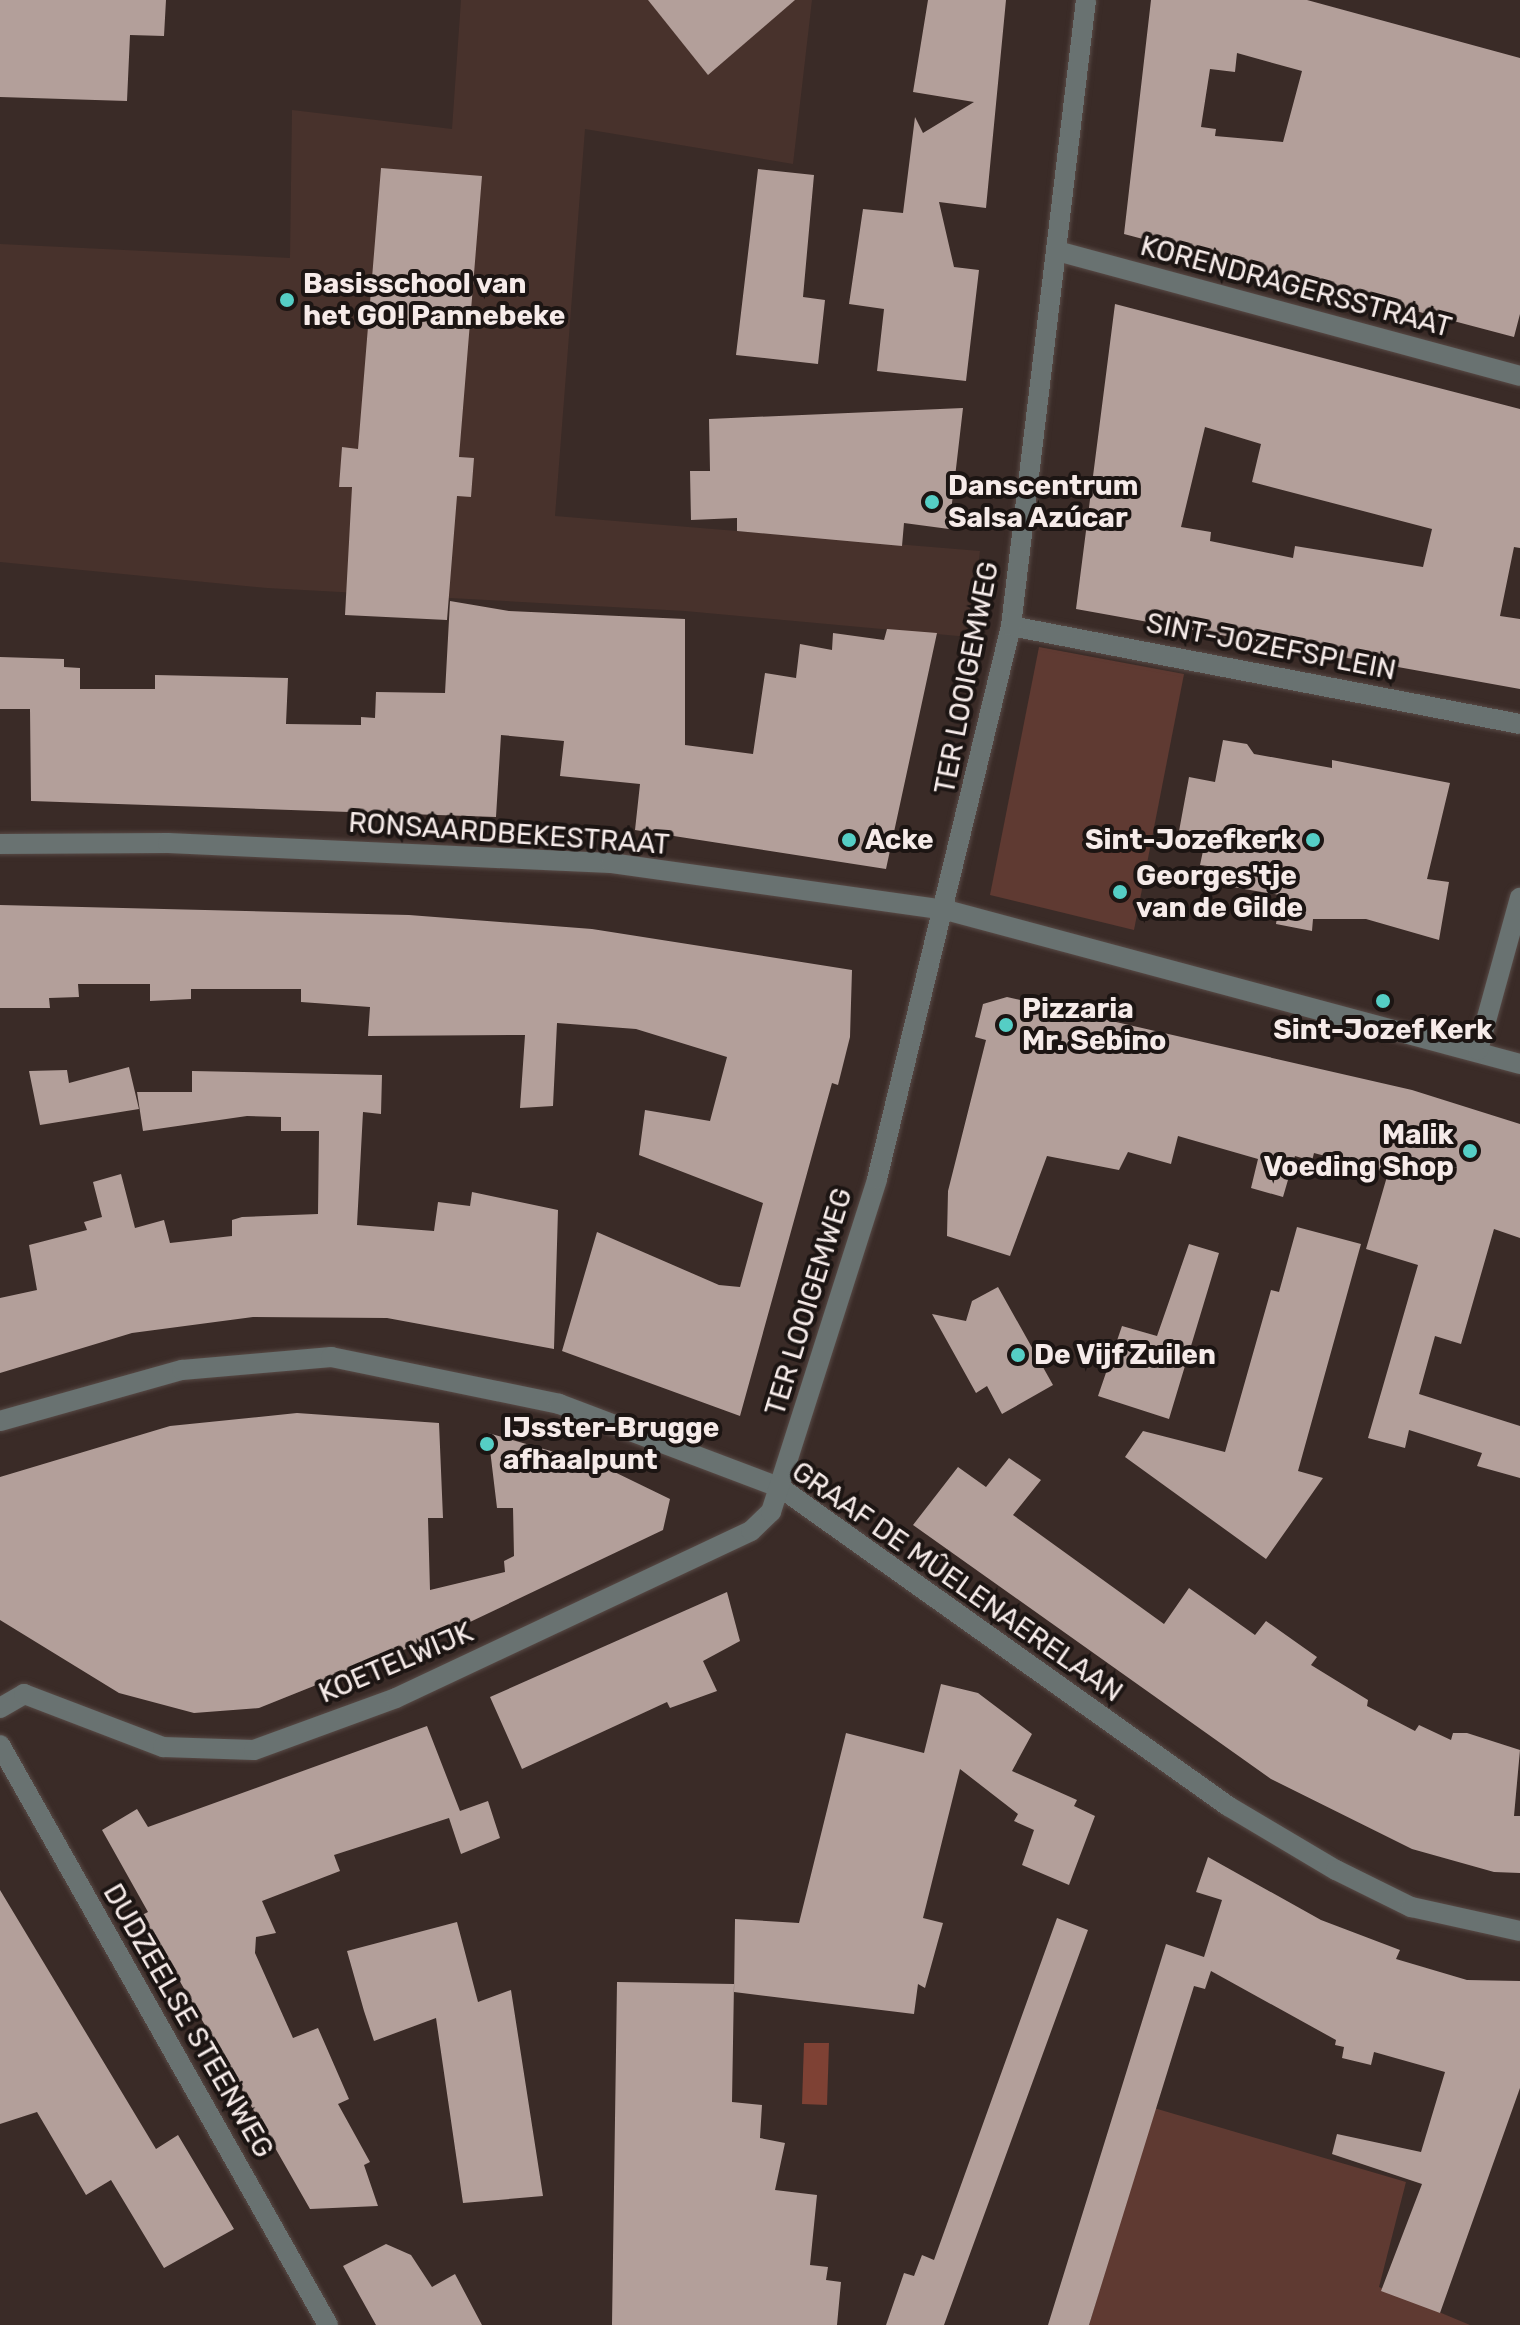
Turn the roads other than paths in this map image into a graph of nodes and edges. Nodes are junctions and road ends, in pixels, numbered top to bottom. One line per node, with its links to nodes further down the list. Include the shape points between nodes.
1 (1086, 0): 2 (street, TER LOOIGEMWEG)
2 (1057, 251): 3 (street, KORENDRAGERSSTRAAT); 4 (street, TER LOOIGEMWEG)
3 (1520, 376)
4 (1011, 626): 5 (street, SINT-JOZEFSPLEIN); 8 (street, TER LOOIGEMWEG)
5 (1520, 724)
6 (0, 844): 8 (street, RONSAARDBEKESTRAAT, via 168,843 611,863)
7 (1520, 898): 9 (street)
8 (946, 910): 9 (street, RONSAARDBEKESTRAAT); 12 (street, TER LOOIGEMWEG, via 877,1179)
9 (1478, 1050): 10 (street, RONSAARDBEKESTRAAT)
10 (1520, 1064)
11 (0, 1421): 12 (street, GRAAF DE MÛELENAERELAAN, via 182,1370 331,1357 559,1404)
12 (781, 1488): 13 (street, KOETELWIJK, via 771,1512 751,1531 396,1698 254,1750 163,1747 24,1694); 15 (street, GRAAF DE MÛELENAERELAAN, via 1228,1806 1411,1907)
13 (0, 1708)
14 (0, 1745): 16 (street, DUDZEELSE STEENWEG)
15 (1520, 1931)
16 (328, 2325)

